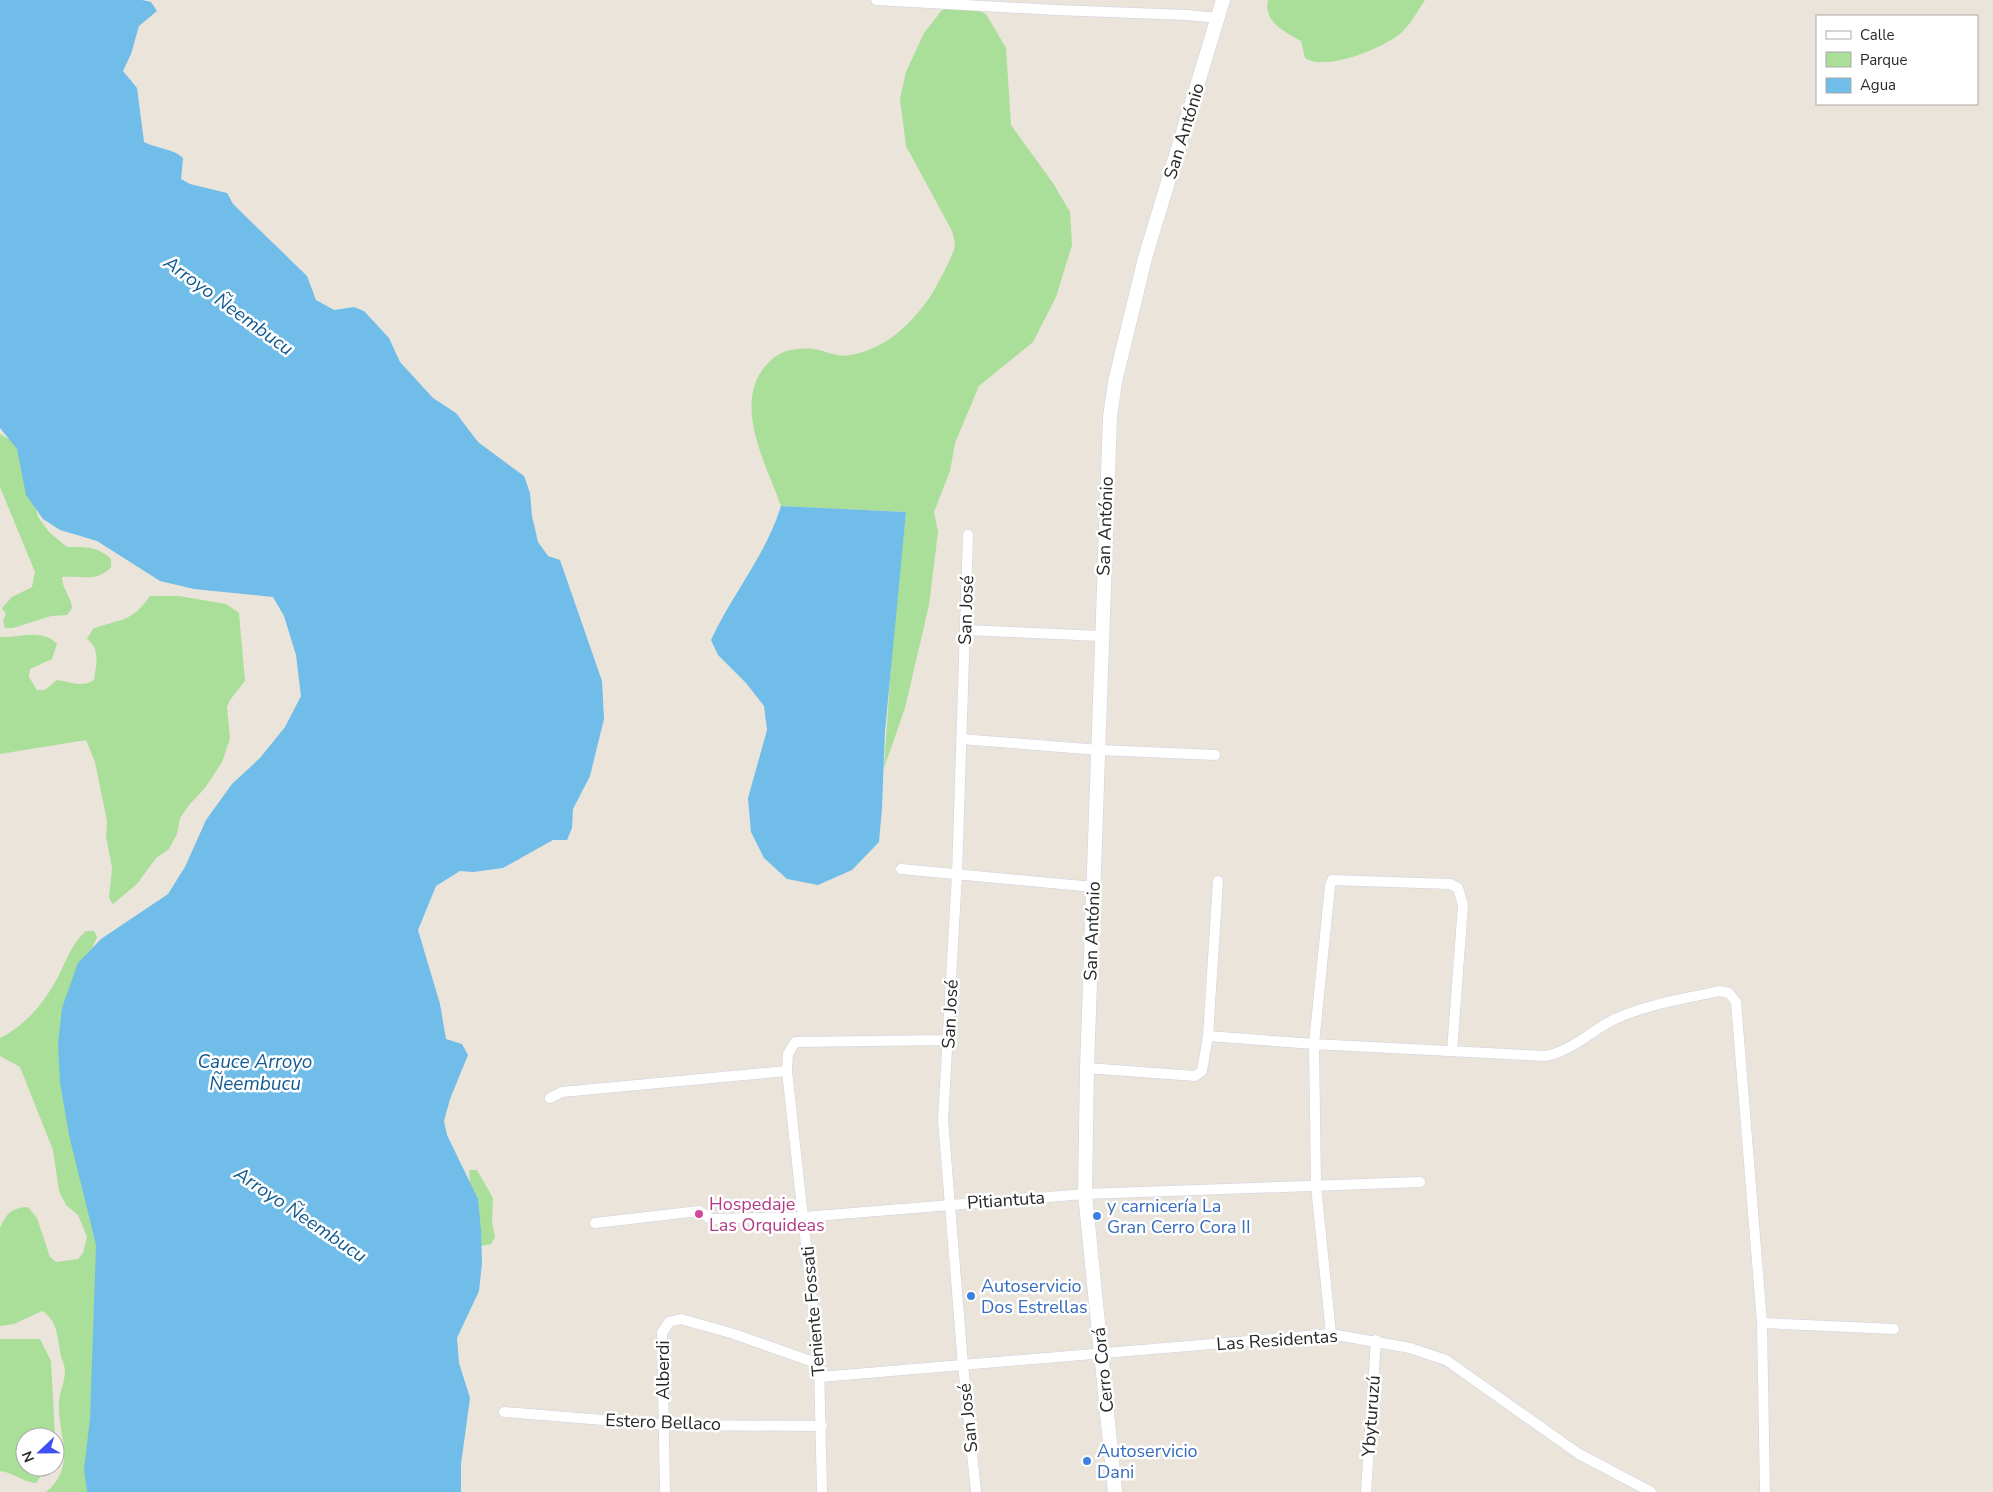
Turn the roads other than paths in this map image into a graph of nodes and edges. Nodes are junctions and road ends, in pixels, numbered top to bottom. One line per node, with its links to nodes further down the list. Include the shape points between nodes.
1 (876, 0): 3 (street)
2 (1223, 0): 3 (street, San António)
3 (1218, 18): 6 (street, San António, via 1145,258 1115,382 1110,425)
4 (968, 535): 5 (street, San José)
5 (965, 630): 6 (street); 7 (street, San José)
6 (1101, 636): 8 (street, San António)
7 (961, 739): 8 (street); 11 (street, San José)
8 (1098, 750): 9 (street); 13 (street, San António)
9 (1215, 755)
10 (901, 869): 11 (street)
11 (957, 874): 13 (street); 15 (street, San José)
12 (1218, 880): 14 (street)
13 (1094, 887): 18 (street, San António)
14 (1208, 1036): 16 (street); 18 (street, via 1202,1071 1195,1076)
15 (949, 1040): 19 (street, Teniente Fossati, via 795,1042 788,1054); 24 (street, San José, via 944,1120)
16 (1314, 1044): 17 (street); 17 (street, via 1332,880 1450,884 1458,888 1463,905); 22 (street)
17 (1452, 1051): 27 (street, via 1545,1056 1561,1053 1603,1026 1632,1013 1719,991 1729,993 1736,1002)
18 (1087, 1068): 23 (street, Cerro Corá)
19 (787, 1071): 20 (street, via 562,1092); 25 (street, Teniente Fossati)
20 (550, 1098)
21 (1420, 1182): 22 (street, Pitiantuta)
22 (1316, 1186): 23 (street, Pitiantuta); 29 (street)
23 (1086, 1194): 24 (street, Pitiantuta); 31 (street, Cerro Corá)
24 (950, 1205): 25 (street, Pitiantuta); 33 (street, San José)
25 (804, 1217): 26 (street, Pitiantuta, via 711,1219 699,1211); 32 (street, Teniente Fossati)
26 (595, 1223)
27 (1762, 1323): 28 (street); 45 (street)
28 (1894, 1329)
29 (1331, 1334): 30 (street, Las Residentas); 31 (street, Las Residentas)
30 (1376, 1340): 38 (street, Las Residentas, via 1446,1360); 43 (street, Ybyturuzú)
31 (1101, 1354): 33 (street, Las Residentas); 42 (street, Cerro Corá)
32 (820, 1364): 34 (street, Teniente Fossati); 36 (street, Alberdi, via 681,1319 669,1322 662,1333)
33 (963, 1365): 34 (street, Las Residentas); 41 (street, San José)
34 (820, 1377): 37 (street, Teniente Fossati)
35 (504, 1412): 36 (street, Estero Bellaco)
36 (664, 1425): 37 (street, Estero Bellaco); 39 (street, Alberdi)
37 (822, 1426): 40 (street, Teniente Fossati)
38 (1631, 1488): 44 (street, Las Residentas)
39 (665, 1492)
40 (822, 1492)
41 (976, 1492)
42 (1115, 1492)
43 (1366, 1492)
44 (1651, 1492)
45 (1765, 1492)

